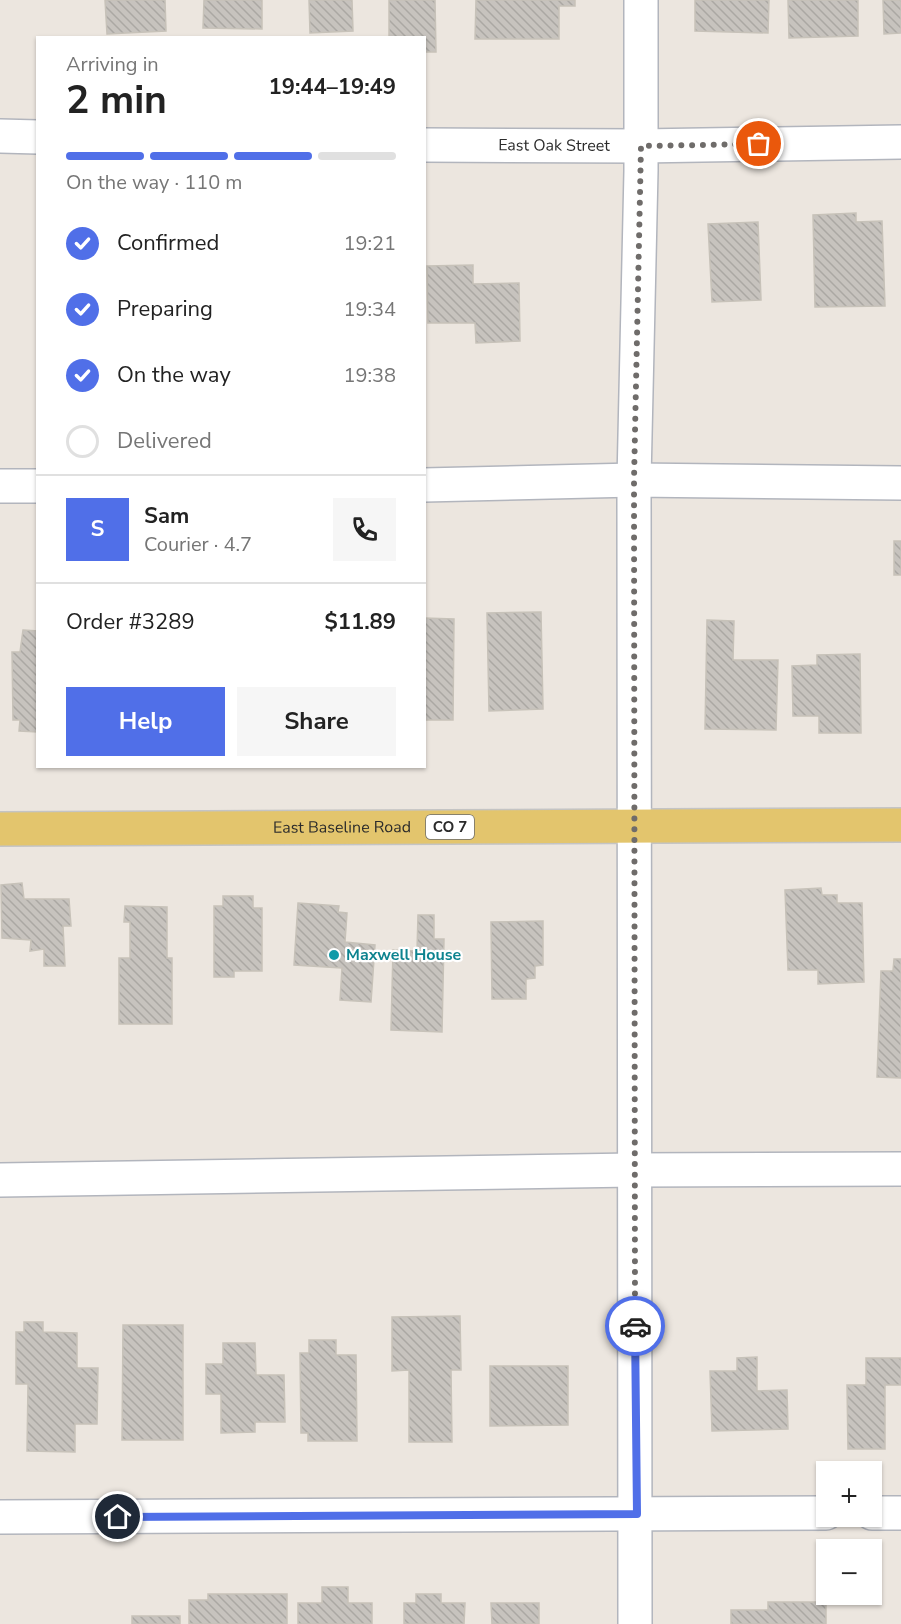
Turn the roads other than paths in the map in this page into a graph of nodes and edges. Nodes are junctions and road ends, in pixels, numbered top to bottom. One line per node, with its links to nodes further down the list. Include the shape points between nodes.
1 (642, 0): 6 (street)
2 (0, 136): 3 (street)
3 (36, 136)
4 (901, 142): 6 (street, East Oak Street)
5 (426, 145): 6 (street, East Oak Street)
6 (641, 146): 7 (street)
7 (634, 480): 8 (street); 9 (street); 13 (street)
8 (901, 483)
9 (426, 485)
10 (0, 486): 11 (street)
11 (36, 486)
12 (901, 825): 13 (main road, East Baseline Road / CO 7)
13 (636, 826): 14 (main road, East Baseline Road / CO 7); 16 (street)
14 (0, 829)
15 (901, 1169): 16 (street)
16 (633, 1170): 17 (street); 21 (street)
17 (0, 1180)
18 (816, 1513): 21 (street)
19 (882, 1513): 20 (street)
20 (901, 1513)
21 (637, 1514): 22 (street); 23 (street)
22 (0, 1518)
23 (635, 1624)

